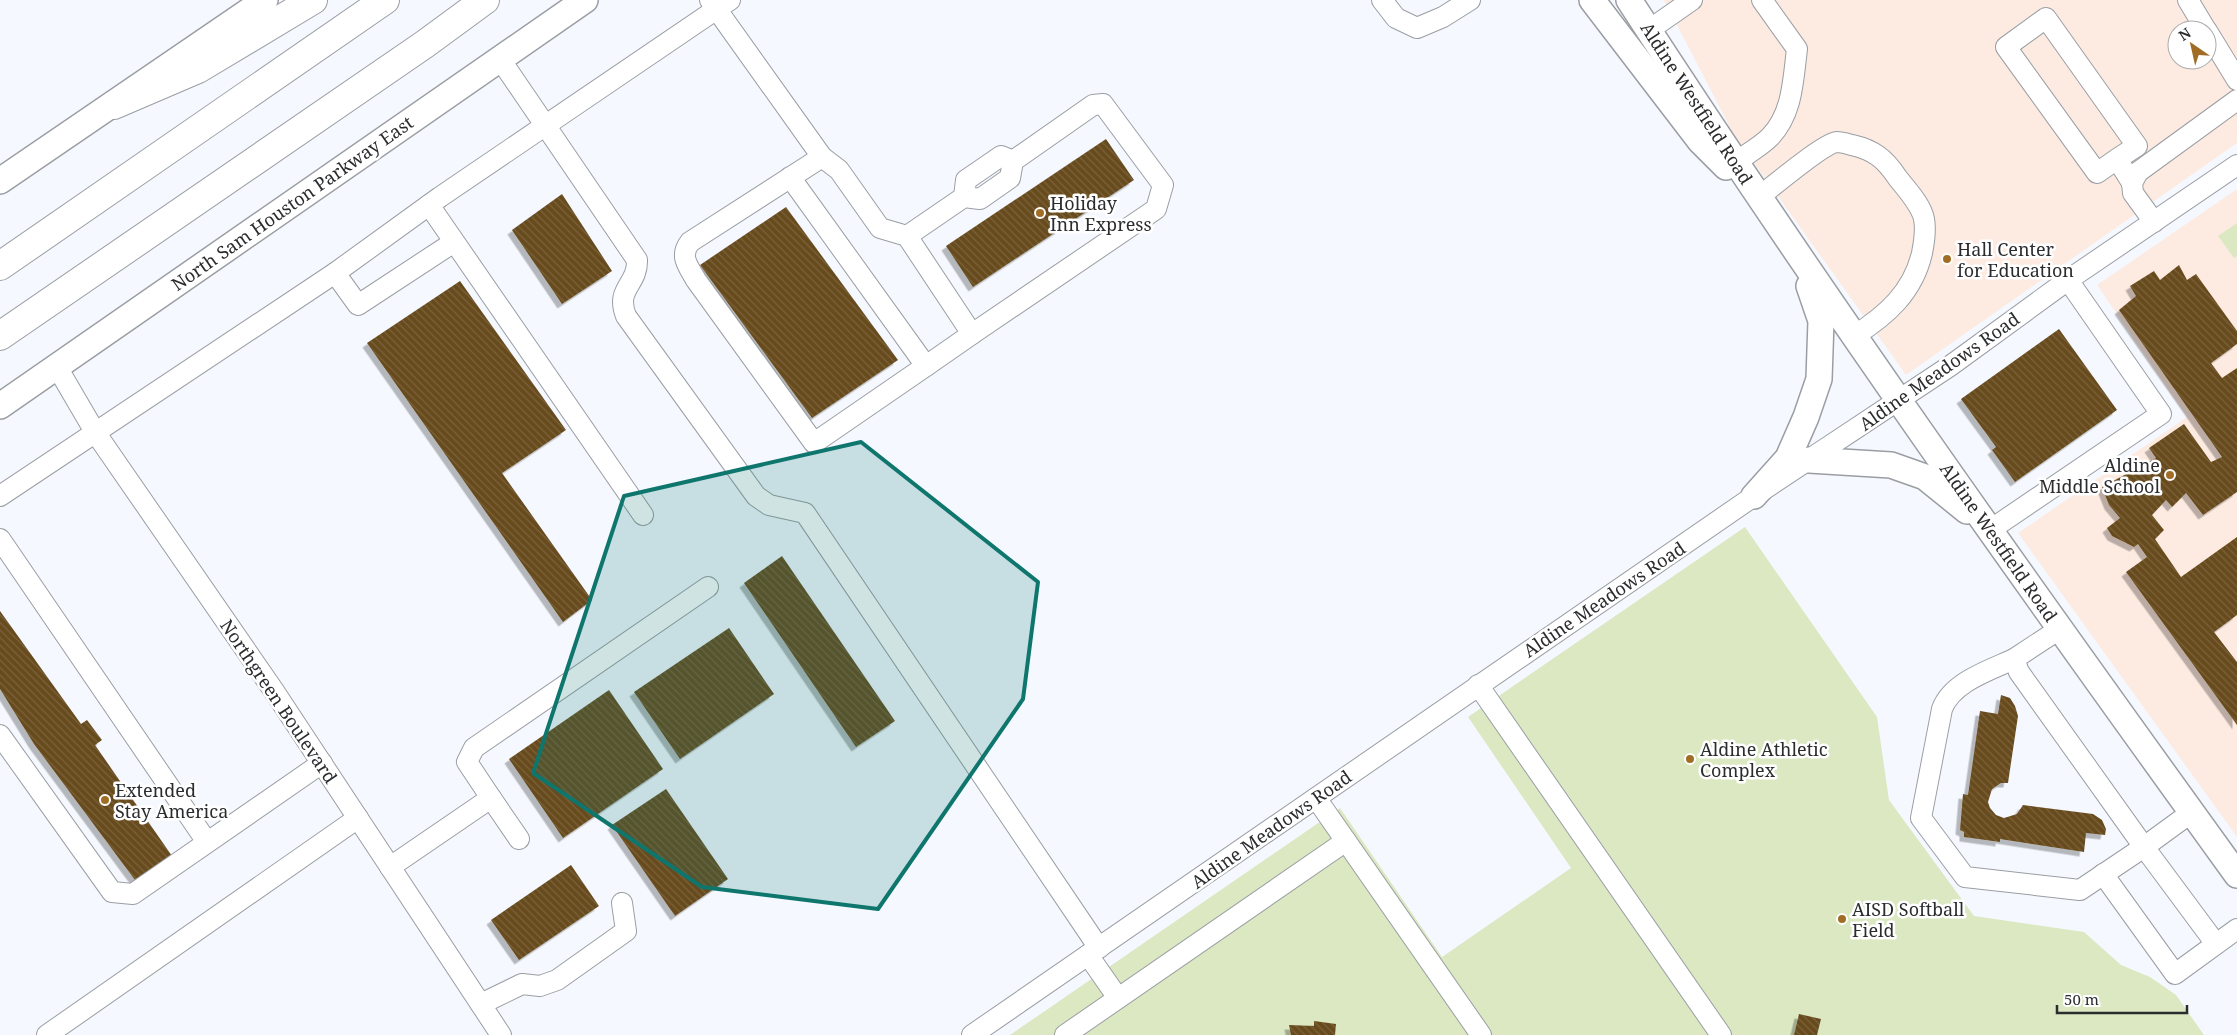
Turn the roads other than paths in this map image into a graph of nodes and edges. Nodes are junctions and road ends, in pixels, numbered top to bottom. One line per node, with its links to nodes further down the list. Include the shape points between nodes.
1 (265, 0): 20 (main road)
2 (313, 0): 20 (highway, via 198,69)
3 (385, 0): 36 (highway)
4 (485, 0): 34 (highway)
5 (585, 0): 17 (main road, North Sam Houston Parkway East)
6 (1382, 0): 7 (street, via 1396,18 1417,28)
7 (1470, 0)
8 (1592, 0): 29 (main road, Aldine Westfield Road, via 1700,141)
9 (1629, 0): 15 (main road, Aldine Westfield Road)
10 (1692, 0): 15 (street)
11 (1762, 0): 24 (street, via 1797,50 1792,88 1787,112 1770,137)
12 (2188, 0): 14 (street)
13 (719, 3): 21 (street); 22 (street)
14 (2200, 20)
15 (1648, 30): 24 (main road, Aldine Westfield Road)
16 (2217, 47): 18 (street)
17 (500, 59): 21 (street); 44 (main road, North Sam Houston Parkway East)
18 (2237, 80)
19 (2237, 100): 28 (street, via 2138,172)
20 (114, 105): 27 (main road)
21 (545, 125): 30 (street); 74 (street, via 637,260 637,270 622,296 626,316 756,496 769,504 805,513)
22 (822, 157): 26 (street); 32 (street, via 839,170 880,228)
23 (2117, 159): 23 (street, via 2097,173 2006,47 2046,18 2137,146); 28 (street)
24 (1736, 162): 29 (main road, Aldine Westfield Road)
25 (2237, 165): 31 (street, Aldine Meadows Road)
26 (790, 177): 43 (street); 43 (street, via 690,242 684,250 685,260 707,296 814,443)
27 (0, 181)
28 (2132, 183): 31 (street, via 2133,193)
29 (1762, 202): 35 (main road, Aldine Westfield Road); 41 (street, via 1824,148 1837,142 1880,156 1916,203 1924,218 1924,243 1908,290 1877,322)
30 (429, 205): 33 (street); 37 (street)
31 (2154, 222): 38 (street, Aldine Meadows Road)
32 (907, 236): 39 (street); 39 (street, via 964,197 980,199 1010,178 1013,161 1093,105 1104,104 1163,185 1156,210)
33 (454, 242): 37 (street, via 358,305); 51 (street)
34 (129, 247): 40 (highway); 42 (highway)
35 (1798, 255): 41 (main road, Aldine Westfield Road); 50 (main road, via 1822,321 1818,379 1788,458)
36 (0, 266)
37 (335, 274): 47 (street)
38 (2068, 280): 45 (street, Aldine Meadows Road); 52 (street, via 2161,414)
39 (972, 334): 43 (street)
40 (0, 336)
41 (1854, 336): 45 (main road, Aldine Westfield Road)
42 (0, 347)
43 (926, 366)
44 (57, 367): 46 (main road, North Sam Houston Parkway East); 47 (street, Northgreen Boulevard)
45 (1900, 400): 48 (street, Aldine Meadows Road); 52 (main road, Aldine Westfield Road)
46 (0, 406)
47 (95, 432): 49 (street); 59 (street, Northgreen Boulevard)
48 (1809, 460): 50 (street, Aldine Meadows Road); 52 (main road, via 1891,465 1925,477)
49 (0, 496)
50 (1754, 496): 57 (street, Aldine Meadows Road)
51 (643, 515)
52 (1990, 530): 55 (main road, Aldine Westfield Road)
53 (0, 539): 66 (street)
54 (708, 588): 60 (street, via 474,748 467,762)
55 (2061, 628): 56 (street); 62 (main road, Aldine Westfield Road)
56 (2014, 659): 67 (street, via 2019,672); 70 (street, via 1984,672 1945,700 1922,818 1964,877 2080,890)
57 (1478, 685): 61 (street, Aldine Meadows Road); 82 (street)
58 (0, 735): 66 (street, via 112,892 133,894)
59 (322, 763): 63 (street, Northgreen Boulevard); 66 (street)
60 (491, 798): 64 (street); 69 (street)
61 (1316, 798): 65 (street); 74 (street, Aldine Meadows Road)
62 (2192, 812): 67 (street); 68 (main road, Aldine Westfield Road)
63 (358, 818): 69 (street, Northgreen Boulevard); 77 (street)
64 (519, 839)
65 (1346, 841): 75 (street); 81 (street)
66 (208, 842)
67 (2144, 847): 70 (street); 73 (street)
68 (2233, 861)
69 (390, 867): 76 (street, Northgreen Boulevard)
70 (2103, 874): 73 (street, via 2175,974)
71 (622, 903): 76 (street, via 626,931 557,980 540,986 522,984)
72 (2237, 929): 73 (street)
73 (2216, 944)
74 (1094, 951): 75 (street); 79 (street, Aldine Meadows Road)
75 (1118, 998): 80 (street)
76 (481, 1004): 78 (street, Northgreen Boulevard)
77 (47, 1035)
78 (501, 1035)
79 (972, 1035)
80 (1065, 1035)
81 (1480, 1035)
82 (1721, 1035)

